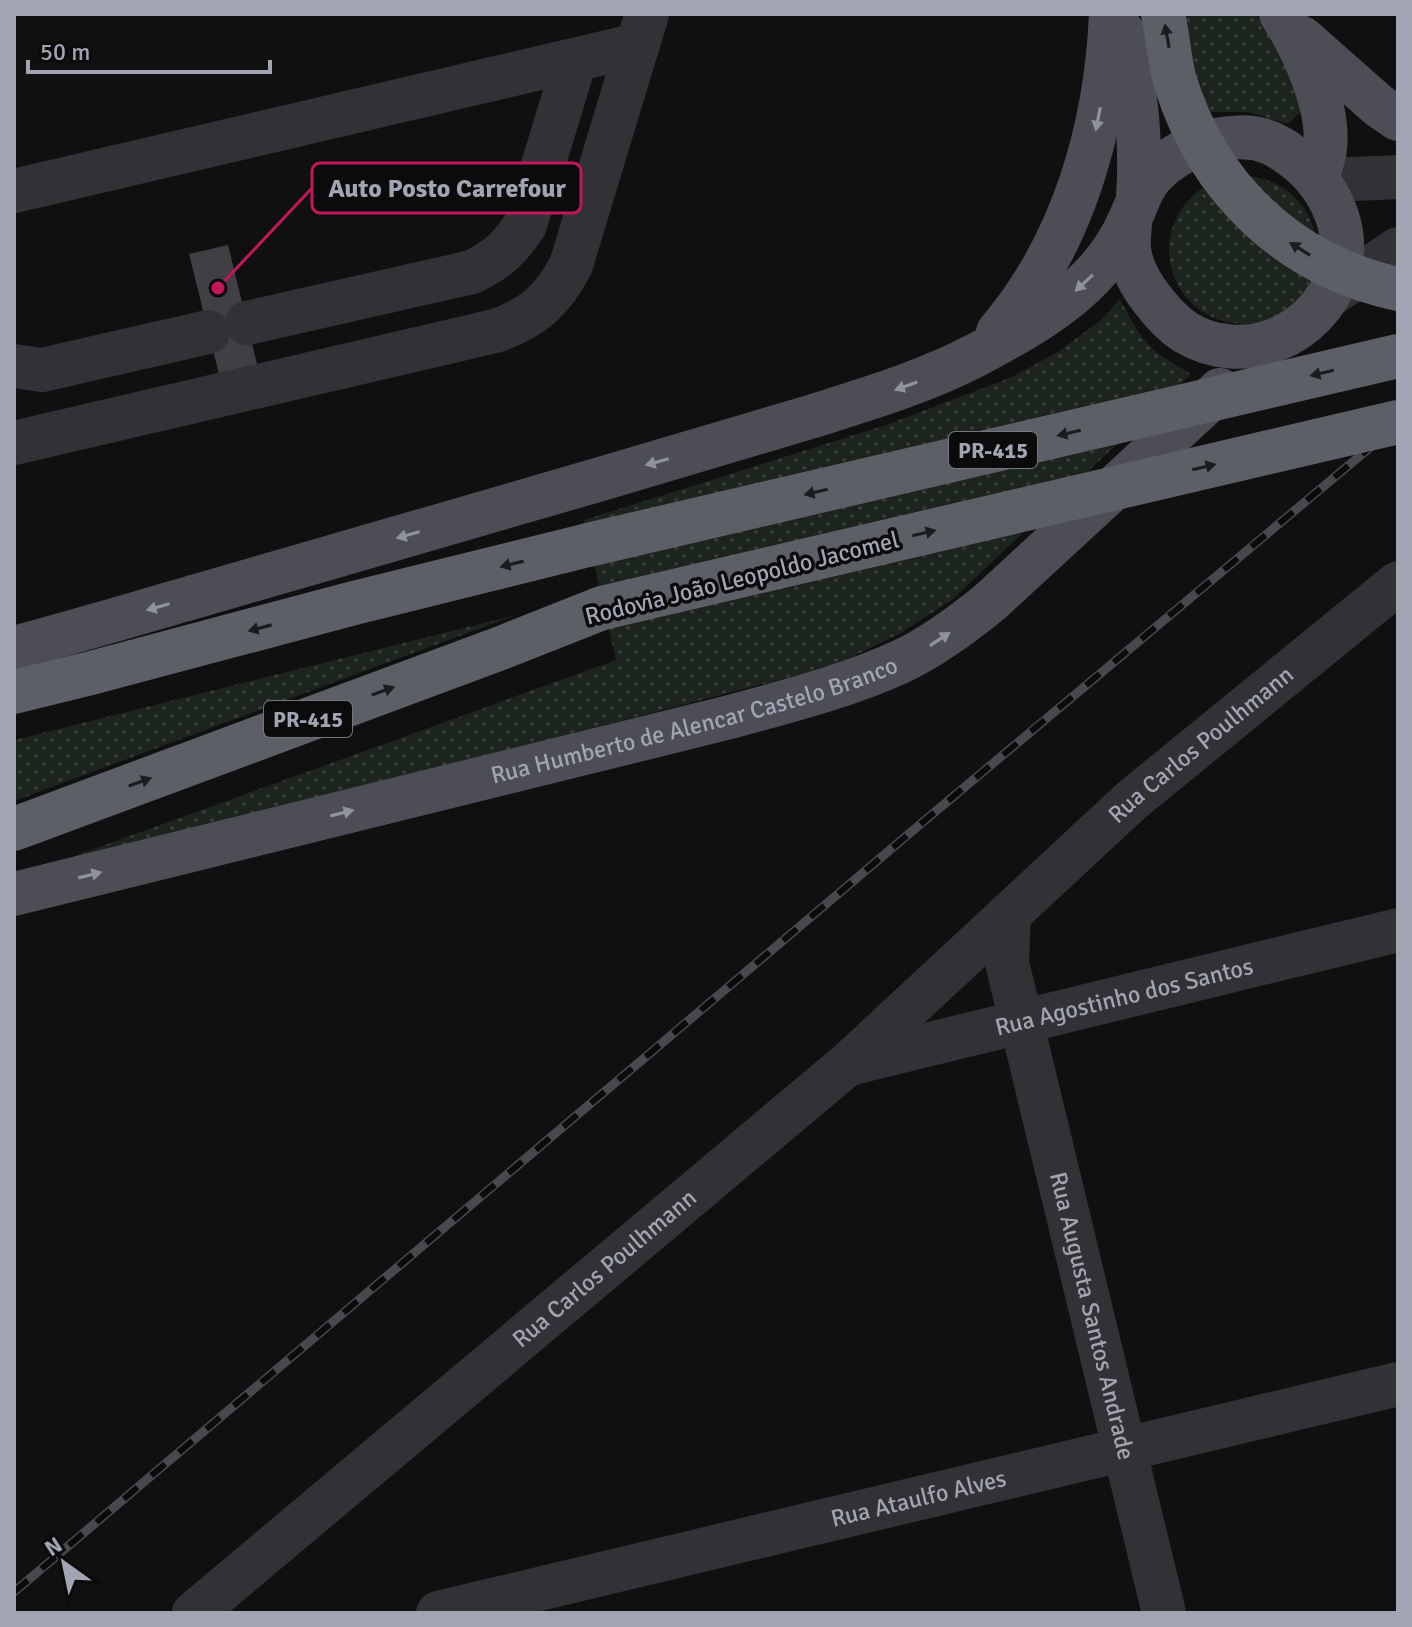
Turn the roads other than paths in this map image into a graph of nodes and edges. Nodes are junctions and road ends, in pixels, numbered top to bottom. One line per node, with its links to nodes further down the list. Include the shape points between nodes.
1 (1111, 14): 16 (main road, one-way to 16, via 1097,130 1063,233 1010,319)
2 (1118, 14): 11 (main road, via 1140,140)
3 (1163, 14): 13 (highway, one-way to 3, bridge, via 1324,264 1257,217 1230,188 1189,118 1174,78)
4 (1283, 18): 7 (main road, via 1312,49); 9 (main road, via 1320,101 1325,147)
5 (642, 30): 6 (street); 20 (street, via 571,265 558,288 528,317 495,331)
6 (575, 60): 10 (street); 18 (street, via 525,225 511,247 491,262 472,272 42,370)
7 (1398, 119)
8 (1398, 177): 9 (street)
9 (1317, 178): 11 (main road, via 1284,149 1262,140 1215,140 1173,158 1150,178); 14 (main road, via 1331,199 1341,235 1339,271)
10 (14, 191)
11 (1134, 209): 15 (main road, via 1129,250 1140,284 1161,310 1183,330 1209,343 1239,348); 16 (main road, one-way to 16, via 1095,273)
12 (1398, 249): 14 (street)
13 (1398, 289)
14 (1328, 296): 15 (main road, via 1313,317)
15 (1269, 343): 25 (main road, Rua Humberto de Alencar Castelo Branco, one-way to 15, via 730,717 878,671 965,623)
16 (977, 355): 22 (main road, one-way to 22, via 918,381 784,425)
17 (1398, 356): 23 (highway, PR-415, one-way to 23, bridge, via 588,545)
18 (14, 366)
19 (1398, 422): 24 (highway, Rodovia João Leopoldo Jacomel / PR-415, one-way to 19, bridge, via 602,608)
20 (14, 443)
21 (1398, 583): 26 (street, Rua Carlos Poulhmann, via 1132,800)
22 (14, 648)
23 (14, 692)
24 (14, 829)
25 (14, 894)
26 (1009, 914): 28 (street, via 1007,963); 29 (street, Rua Carlos Poulhmann)
27 (1398, 930): 28 (street, Rua Agostinho dos Santos)
28 (1022, 1020): 29 (street, Rua Agostinho dos Santos); 31 (street, Rua Augusta Santos Andrade)
29 (849, 1063): 32 (street, Rua Carlos Poulhmann)
30 (1398, 1384): 31 (street, Rua Ataulfo Alves)
31 (1125, 1448): 33 (street, Rua Ataulfo Alves); 34 (street, Rua Augusta Santos Andrade)
32 (194, 1613)
33 (438, 1613)
34 (1164, 1613)

